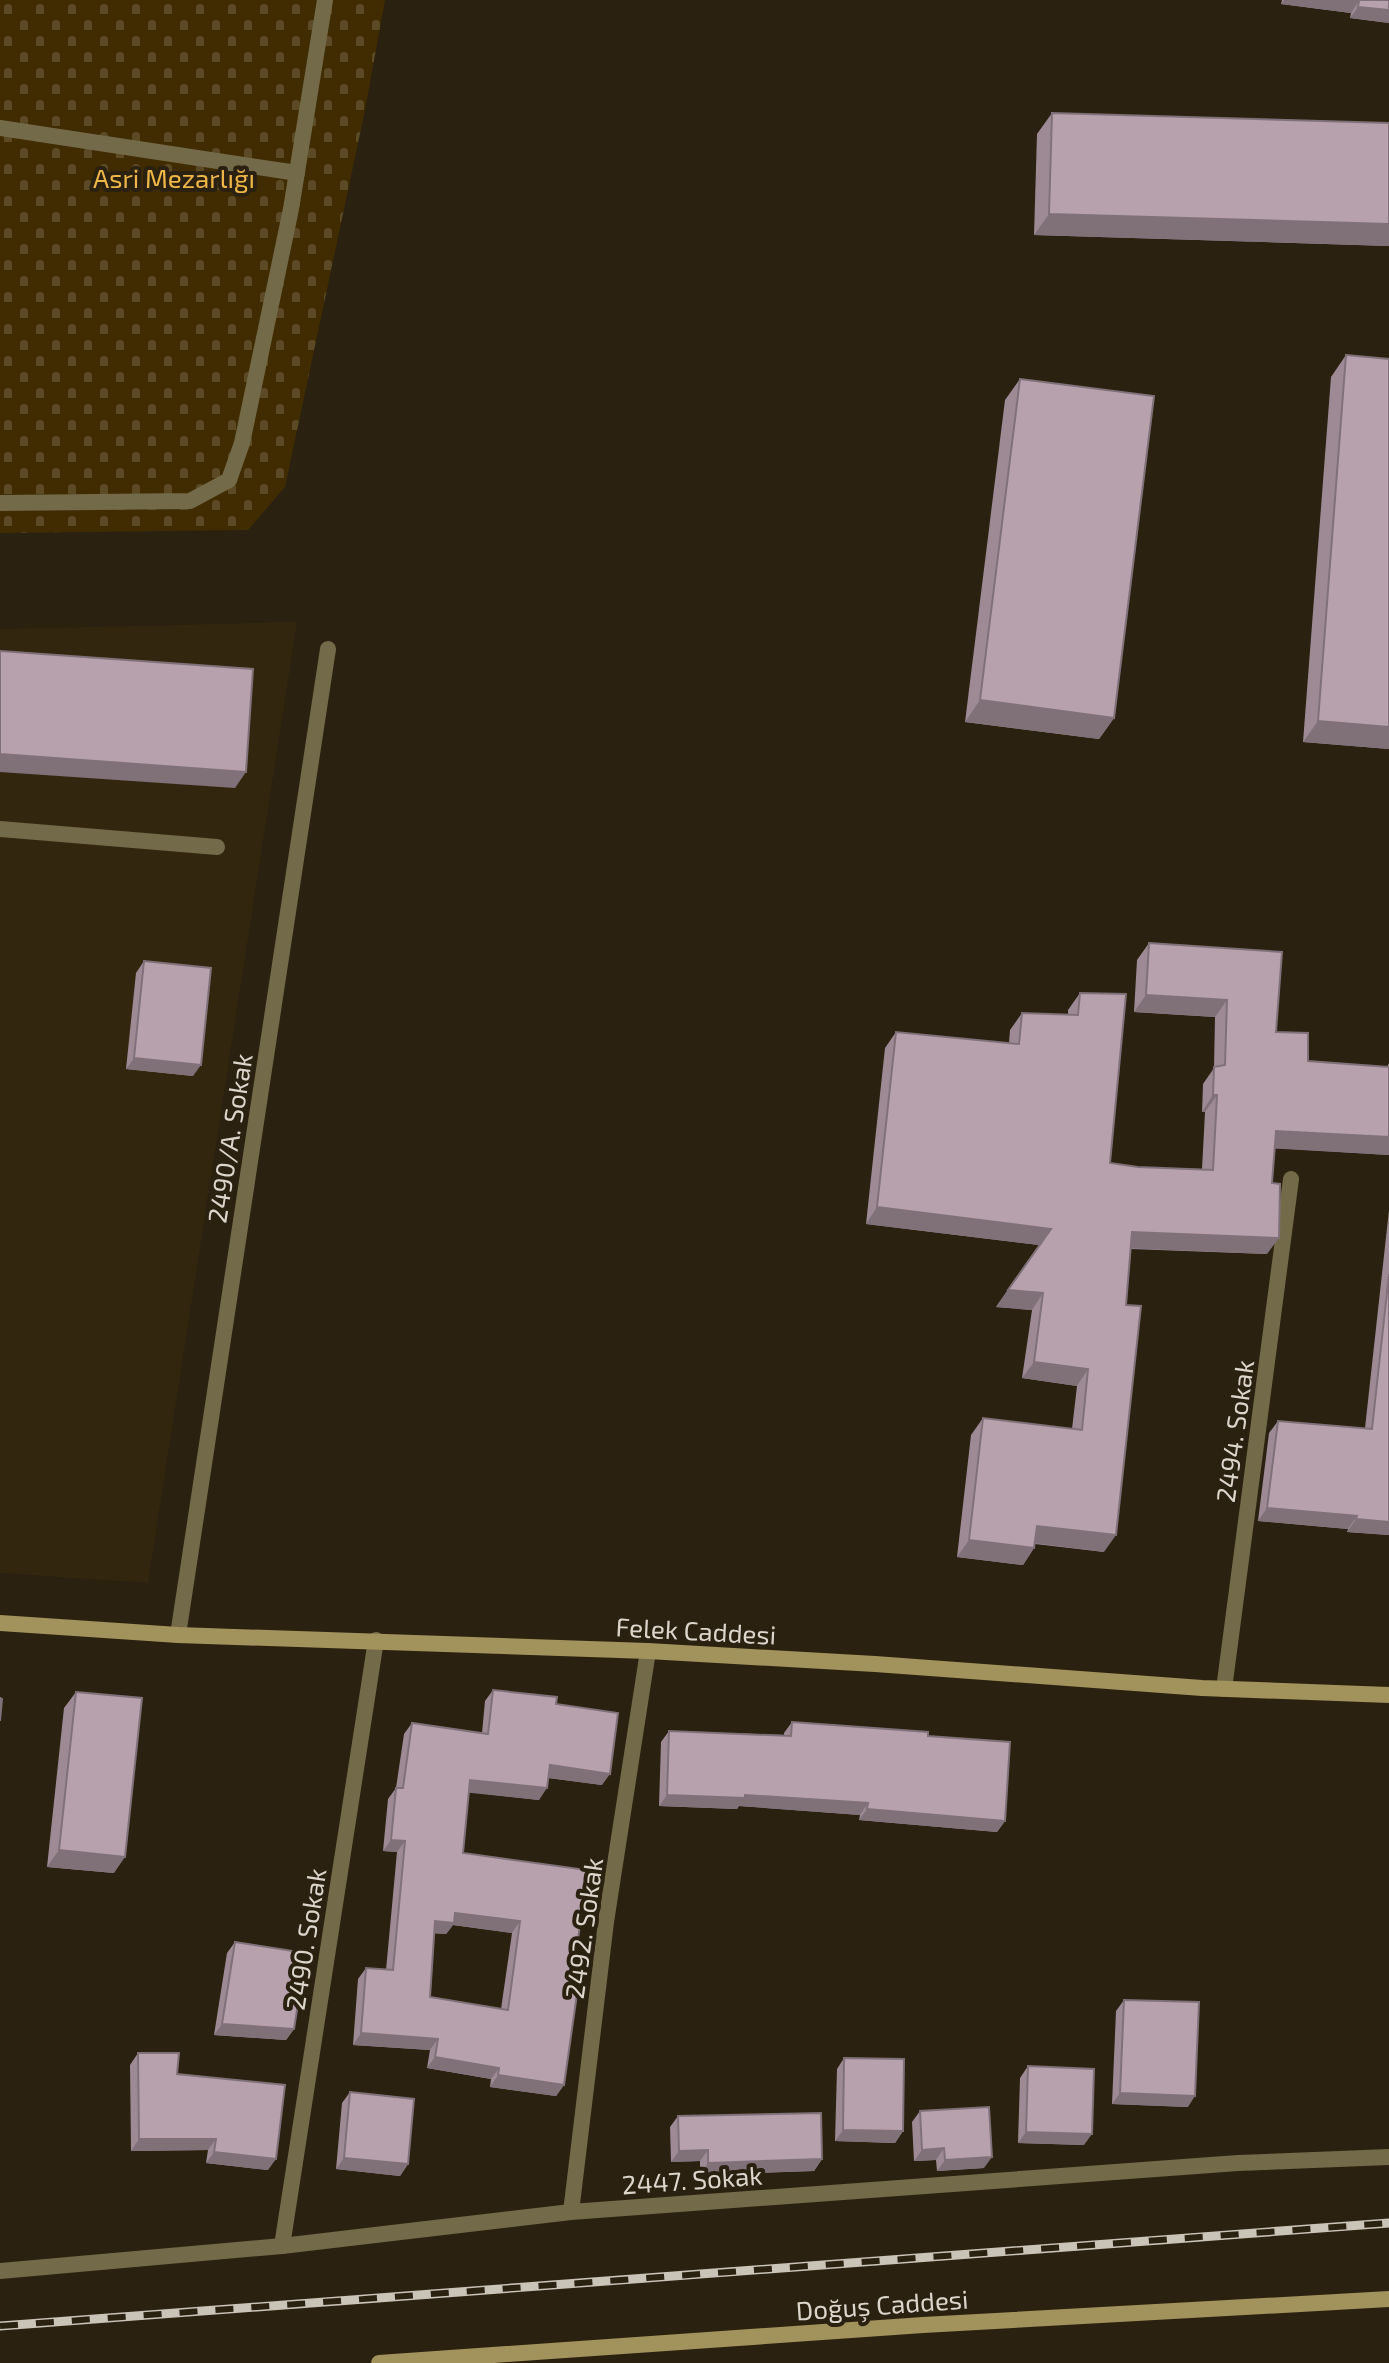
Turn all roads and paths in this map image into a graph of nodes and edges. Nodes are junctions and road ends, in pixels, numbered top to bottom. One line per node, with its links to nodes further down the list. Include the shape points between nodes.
1 (325, 0): 3 (street)
2 (0, 128): 3 (street)
3 (297, 173): 4 (street, via 242,443 229,480 190,501)
4 (0, 503)
5 (328, 649): 10 (street, 2490/A. Sokak)
6 (0, 829): 7 (street)
7 (217, 847)
8 (1291, 1179): 13 (street, 2494. Sokak)
9 (0, 1623): 10 (main road, Felek Caddesi)
10 (178, 1635): 11 (main road, Felek Caddesi)
11 (376, 1640): 12 (main road, Felek Caddesi); 17 (street, 2490. Sokak)
12 (648, 1651): 13 (main road, Felek Caddesi); 16 (street, 2492. Sokak, via 606,1922)
13 (1224, 1689): 14 (main road, Felek Caddesi)
14 (1389, 1695)
15 (1389, 2157): 16 (street, 2447. Sokak, via 1238,2163)
16 (571, 2212): 17 (street, 2447. Sokak)
17 (282, 2246): 18 (street, 2447. Sokak)
18 (0, 2271)
19 (1389, 2299): 20 (main road, Doğuş Caddesi)
20 (379, 2363)

